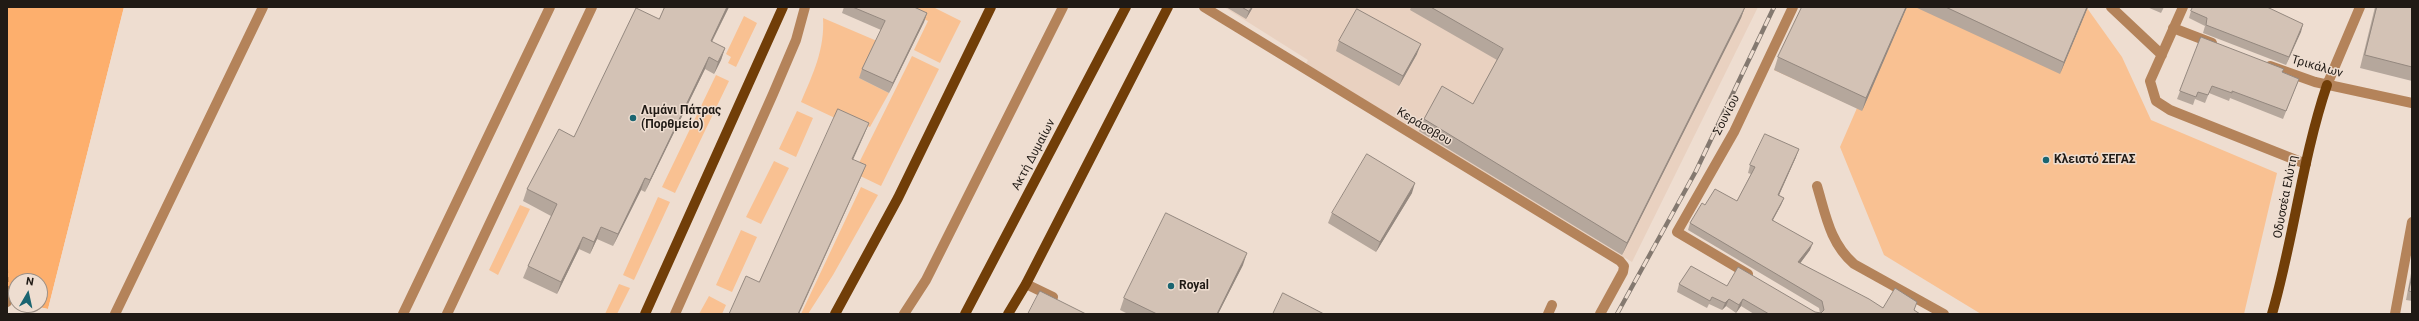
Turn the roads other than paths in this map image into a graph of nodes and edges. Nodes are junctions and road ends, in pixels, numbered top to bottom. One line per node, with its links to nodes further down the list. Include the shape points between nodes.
1 (263, 7): 27 (street)
2 (550, 7): 28 (street)
3 (592, 7): 29 (street)
4 (783, 7): 30 (main road)
5 (805, 7): 31 (street, via 796,40 782,74)
6 (991, 7): 32 (main road, via 898,198)
7 (1063, 7): 33 (street, via 926,280)
8 (1126, 7): 34 (main road, Ακτή Δυμαίων)
9 (1168, 7): 25 (main road)
10 (1204, 7): 36 (street, Κεράσοβου, via 1620,261 1624,266 1623,272)
11 (1793, 7): 24 (street, Σουνίου, via 1734,132 1677,232)
12 (2111, 7): 17 (street)
13 (2183, 7): 15 (street)
14 (2360, 7): 19 (street)
15 (2173, 28): 16 (street); 17 (street)
16 (2223, 47)
17 (2162, 54): 21 (street, via 2150,81 2156,101 2161,105)
18 (2258, 61): 19 (street, Τρικάλων)
19 (2327, 85): 20 (street, Τρικάλων); 21 (main road, Οδυσσέα Ελύτη)
20 (2412, 103)
21 (2306, 164): 38 (main road, Οδυσσέα Ελύτη)
22 (1817, 186): 37 (street, via 1832,238 1843,254 1854,264)
23 (2412, 222): 39 (street)
24 (1756, 279)
25 (1026, 284): 26 (street); 35 (main road)
26 (1065, 304)
27 (115, 314)
28 (403, 314)
29 (447, 314)
30 (645, 314)
31 (675, 314)
32 (835, 314)
33 (904, 314)
34 (965, 314)
35 (1008, 314)
36 (1600, 314)
37 (1944, 314)
38 (2272, 314)
39 (2395, 314)

